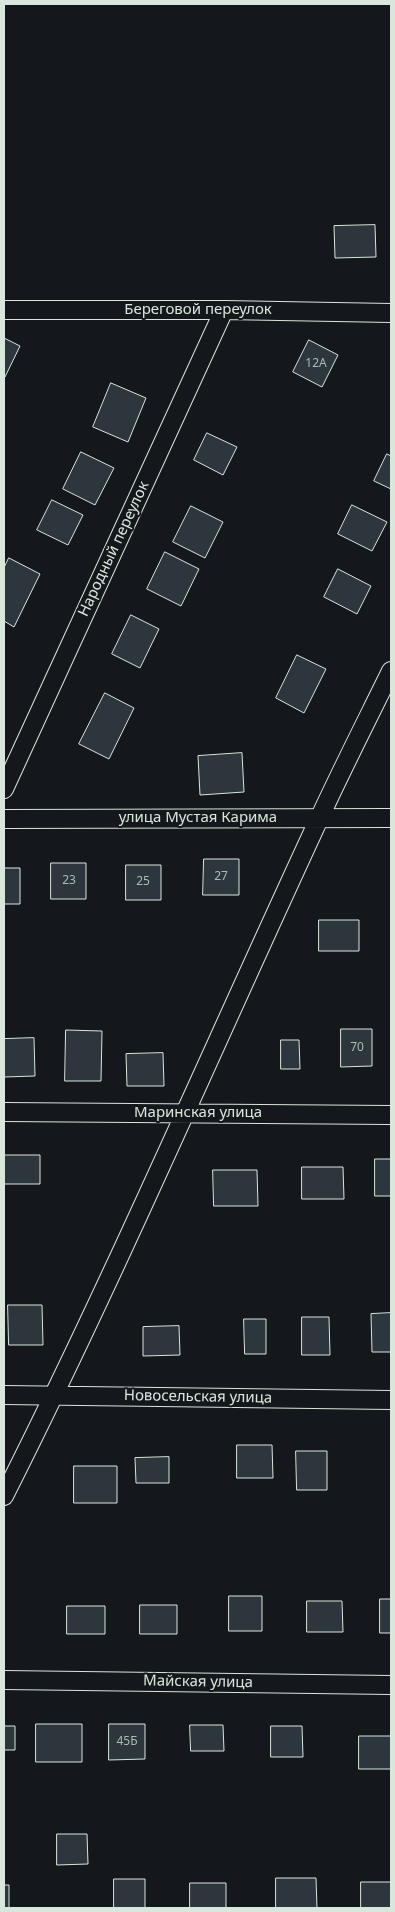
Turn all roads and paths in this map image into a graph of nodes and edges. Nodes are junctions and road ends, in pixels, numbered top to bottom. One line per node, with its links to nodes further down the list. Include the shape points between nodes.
1 (4, 310): 2 (street, Береговой переулок)
2 (224, 310): 3 (street, Береговой переулок); 5 (street, Народный переулок)
3 (391, 313)
4 (391, 671): 6 (street)
5 (4, 789)
6 (320, 817): 7 (street, улица Мустая Карима); 8 (street, улица Мустая Карима); 10 (street)
7 (391, 818)
8 (4, 819)
9 (4, 1112): 10 (street, Маринская улица)
10 (186, 1113): 11 (street, Маринская улица); 13 (street)
11 (391, 1115)
12 (4, 1395): 13 (street, Новосельская улица)
13 (55, 1396): 14 (street, Новосельская улица); 15 (street)
14 (391, 1400)
15 (4, 1496)
16 (4, 1680): 17 (street, Майская улица)
17 (391, 1685)

